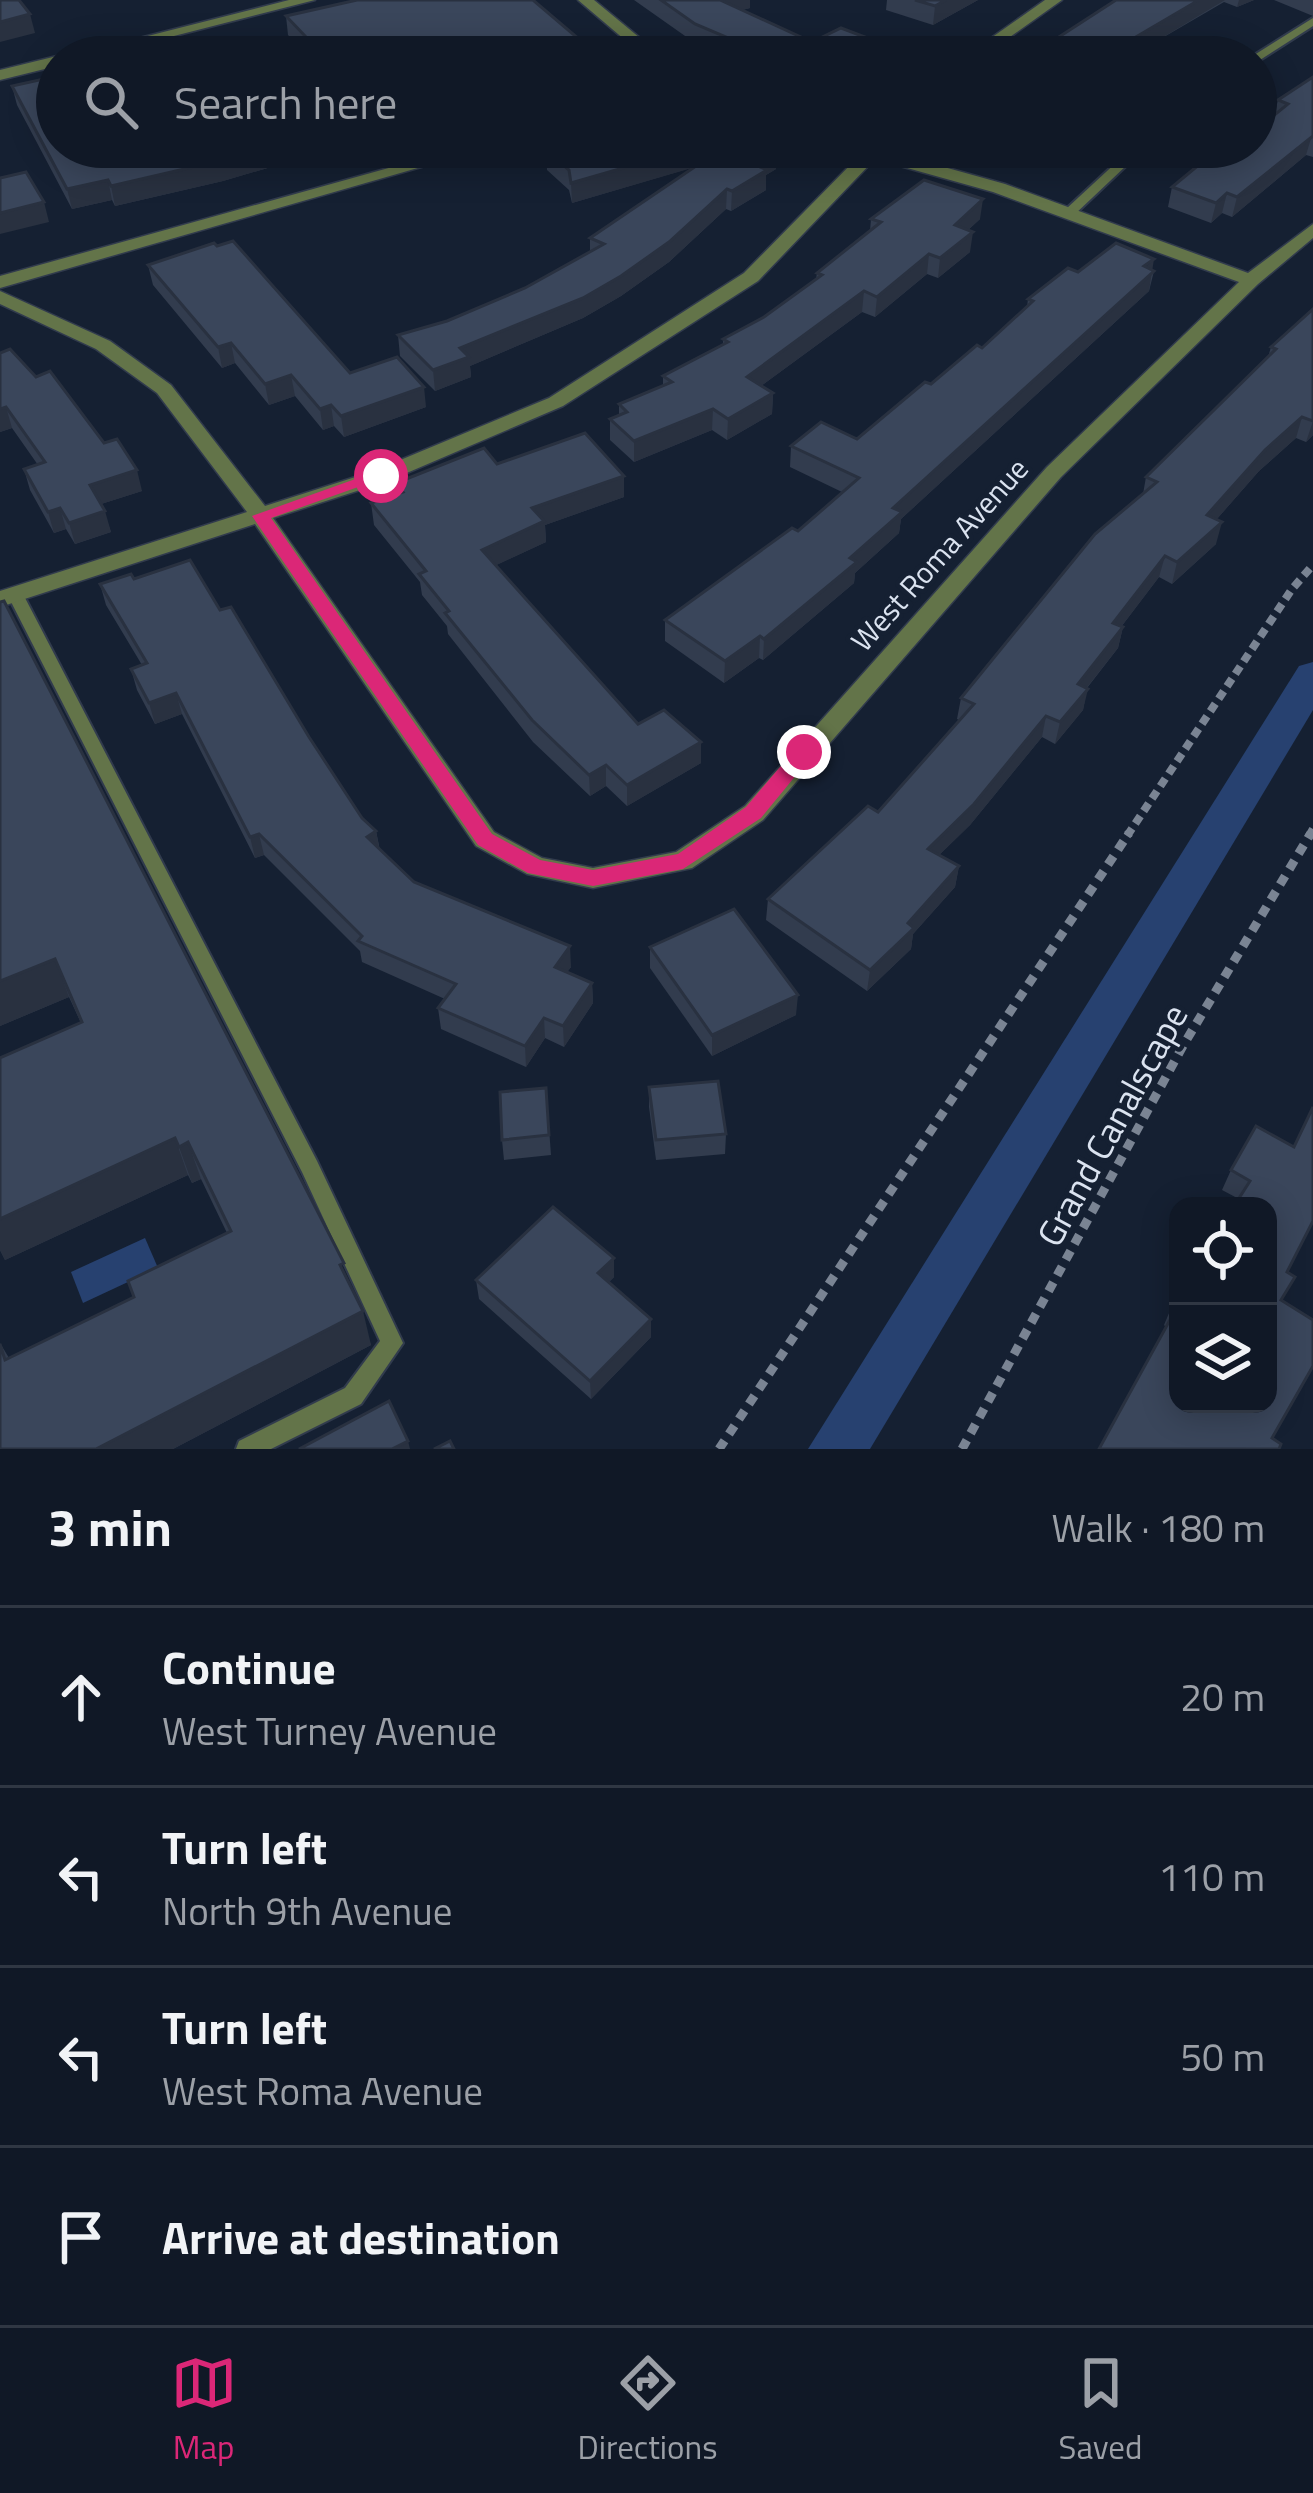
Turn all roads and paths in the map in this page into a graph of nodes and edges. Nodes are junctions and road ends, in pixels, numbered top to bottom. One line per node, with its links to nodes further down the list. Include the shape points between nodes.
1 (308, 0): 5 (street)
2 (586, 0): 6 (street)
3 (1055, 0): 7 (street)
4 (1313, 21): 8 (lane)
5 (160, 36)
6 (630, 36)
7 (1002, 36)
8 (1277, 44)
9 (36, 66): 10 (street)
10 (0, 75)
11 (408, 168): 18 (street)
12 (850, 168): 20 (street, via 751,277 556,402)
13 (928, 168): 15 (street)
14 (1117, 168): 15 (lane)
15 (1070, 212): 17 (street)
16 (1313, 229): 17 (street, West Roma Avenue)
17 (1251, 280): 20 (street, West Roma Avenue, via 1054,472 754,813 683,861 593,878 536,868 485,839)
18 (0, 282)
19 (0, 297): 20 (street, via 103,345 164,389)
20 (261, 516): 22 (street)
21 (1313, 565): 25 (path)
22 (8, 597): 24 (lane, via 310,1167 392,1343 353,1396)
23 (1313, 829): 26 (path, Grand Canalscape, via 1184,1044)
24 (247, 1449)
25 (719, 1449)
26 (962, 1449)

